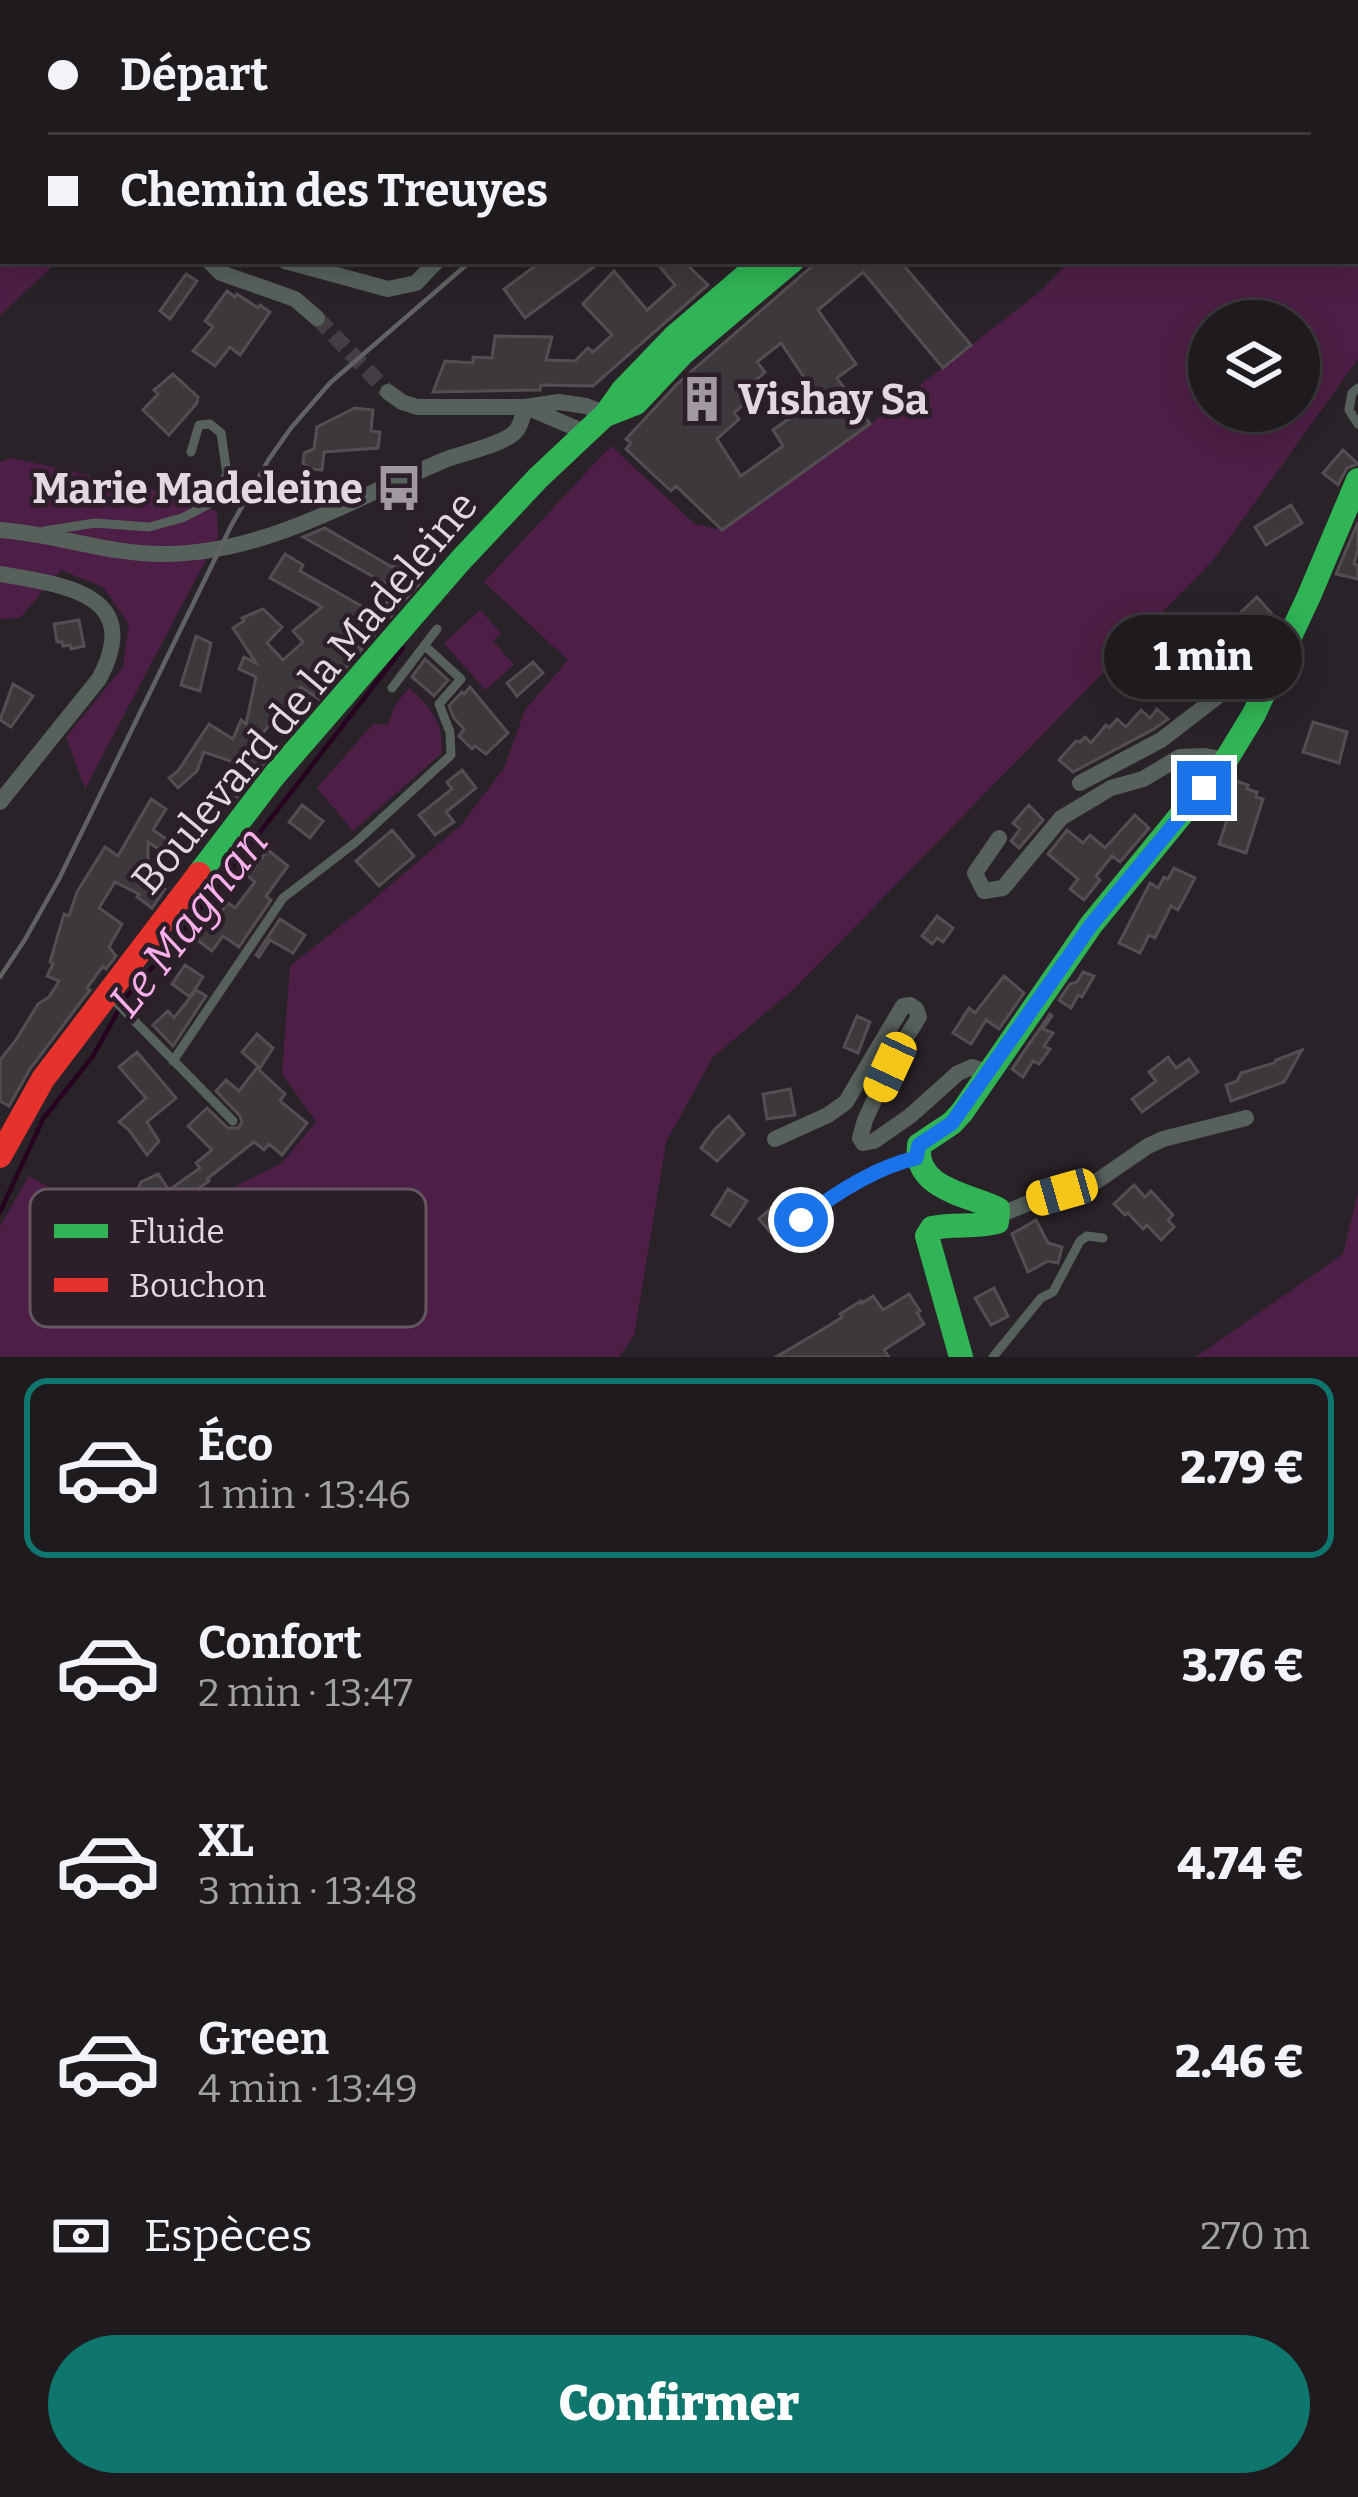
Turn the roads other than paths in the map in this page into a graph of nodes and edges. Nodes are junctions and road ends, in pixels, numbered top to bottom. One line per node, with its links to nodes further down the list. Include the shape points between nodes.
1 (211, 264): 6 (street, via 295,299)
2 (296, 264): 3 (street, via 388,289 416,283)
3 (434, 264)
4 (759, 264): 10 (street, Boulevard de la Madeleine, via 674,337)
5 (787, 264): 10 (street, Boulevard de la Madeleine, via 636,403)
6 (317, 318)
7 (1358, 388): 11 (lane, via 1349,410)
8 (388, 392): 9 (street, via 416,407)
9 (525, 407): 10 (street, via 573,404); 12 (street); 16 (street, via 508,437 244,545 160,554)
10 (606, 415): 12 (street, Boulevard de la Madeleine)
11 (1358, 424)
12 (586, 433): 26 (street, Boulevard de la Madeleine, via 262,790)
13 (191, 452): 16 (lane, via 200,425 210,424 221,433 227,474 213,502 182,518)
14 (1358, 480): 20 (street)
15 (0, 530): 16 (street)
16 (32, 532)
17 (0, 574): 24 (street, via 94,598 113,631 99,679)
18 (437, 629): 19 (lane)
19 (425, 646): 21 (lane); 27 (lane, via 461,679 439,704 451,755 283,898)
20 (1281, 656): 22 (street); 23 (street, via 1161,740)
21 (392, 688)
22 (1226, 760): 25 (street, via 1180,757 1111,788 1061,818 1003,888 984,891 975,873); 28 (street, via 1091,925)
23 (1081, 783)
24 (0, 802)
25 (999, 838)
26 (110, 996): 27 (lane); 32 (street, Boulevard de la Madeleine, via 29,1099)
27 (173, 1061): 30 (lane)
28 (987, 1072): 31 (street, via 958,1073 910,1116 863,1142 865,1120 919,1017 903,1006 846,1102); 33 (street, via 962,1112 919,1145)
29 (1246, 1118): 34 (street, via 1163,1139 1097,1181)
30 (233, 1121)
31 (775, 1139)
32 (0, 1156)
33 (916, 1158): 34 (street, via 936,1183 986,1201); 35 (lane, via 823,1202)
34 (999, 1215): 37 (street, via 989,1225 940,1226 927,1236)
35 (778, 1238)
36 (1103, 1238): 38 (lane, via 1080,1241 1053,1292)
37 (961, 1357)
38 (993, 1357)

